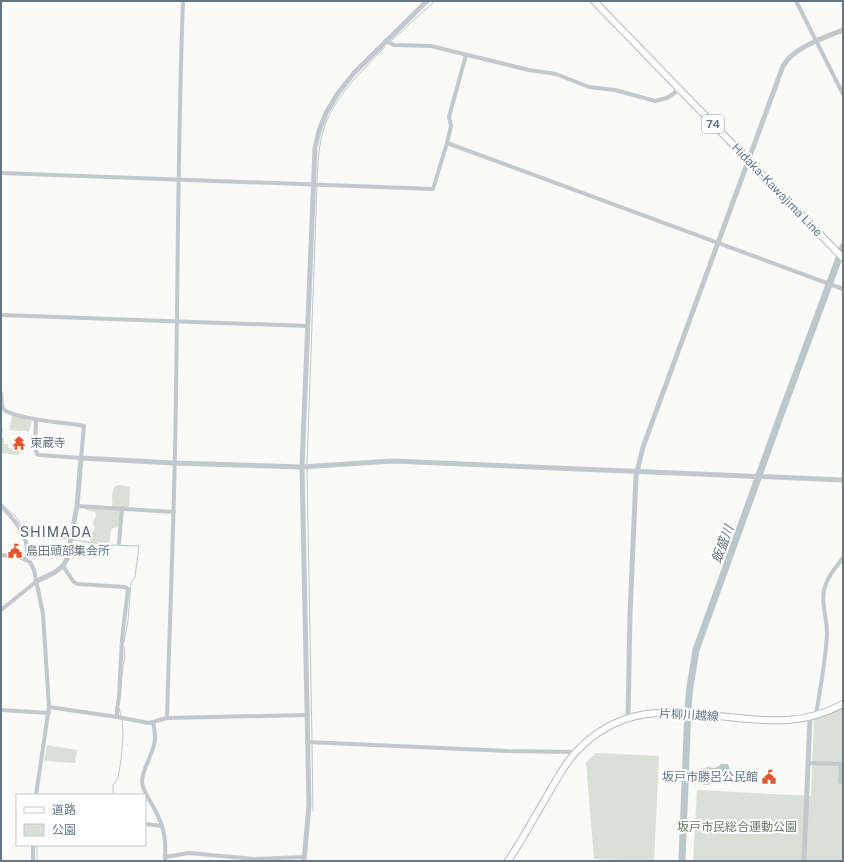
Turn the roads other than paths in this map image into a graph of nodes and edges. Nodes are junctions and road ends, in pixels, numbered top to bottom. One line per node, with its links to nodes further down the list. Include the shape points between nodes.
1 (183, 1): 14 (street)
2 (427, 1): 7 (street)
3 (594, 1): 9 (main road, Hidaka-Kawajima Line / 74)
4 (796, 1): 6 (street)
5 (843, 30): 6 (street)
6 (817, 41): 10 (street); 12 (street, via 793,54 785,63)
7 (385, 42): 8 (street, via 394,45 431,46); 15 (street, via 355,72 326,113 315,148)
8 (466, 55): 9 (street, via 556,74 589,87 615,90 655,101 667,98); 11 (street, via 449,117 451,126)
9 (680, 89): 12 (main road, Hidaka-Kawajima Line / 74)
10 (843, 94)
11 (447, 142): 15 (street, via 433,189); 16 (street)
12 (748, 161): 16 (street); 17 (main road, Hidaka-Kawajima Line / 74)
13 (1, 173): 14 (street)
14 (178, 180): 15 (street); 20 (street)
15 (314, 184): 21 (street)
16 (719, 243): 18 (street); 28 (street, via 643,447)
17 (843, 258)
18 (843, 289)
19 (1, 315): 20 (street)
20 (177, 322): 21 (street); 26 (street)
21 (308, 326): 27 (street)
22 (1, 393): 23 (street)
23 (1, 400): 24 (street, via 6,412)
24 (36, 420): 25 (street, via 34,446 37,454); 25 (street, via 84,426)
25 (81, 458): 26 (street); 31 (street)
26 (174, 463): 27 (street); 33 (street)
27 (302, 467): 28 (street, via 392,461); 45 (street)
28 (637, 472): 29 (street); 49 (street)
29 (843, 480)
30 (1, 506): 37 (street, via 14,519 23,535 26,542)
31 (77, 506): 32 (street); 38 (street)
32 (122, 508): 33 (street); 34 (street)
33 (174, 512): 48 (street)
34 (119, 543)
35 (1, 555): 37 (street)
36 (843, 558): 46 (street, via 824,590 826,647)
37 (26, 559): 39 (street, via 32,565)
38 (63, 566): 39 (street); 47 (street, via 77,584 128,589 122,639)
39 (37, 580): 40 (street); 42 (street, via 43,614)
40 (1, 610)
41 (843, 704): 46 (main road, 片柳川越線)
42 (50, 707): 44 (street); 47 (street)
43 (1, 710): 44 (street)
44 (49, 714): 55 (street)
45 (307, 715): 48 (street); 51 (street)
46 (813, 716): 49 (main road, 片柳川越線, via 787,720 664,712); 53 (street)
47 (118, 717): 50 (street)
48 (167, 718): 50 (street)
49 (628, 718): 52 (main road, 片柳川越線, via 600,732)
50 (153, 722): 57 (street, via 155,738 142,784)
51 (308, 742): 52 (street); 60 (street, via 309,805)
52 (576, 752): 62 (main road, 片柳川越線, via 558,776)
53 (808, 763): 54 (street, via 841,764 840,782); 63 (street)
54 (843, 782)
55 (36, 794)
56 (146, 824): 57 (street)
57 (162, 826): 59 (street, via 166,838)
58 (33, 846): 61 (street)
59 (165, 859): 60 (street, via 189,853 255,859)
60 (304, 859)
61 (33, 861)
62 (508, 861)
63 (804, 861)

